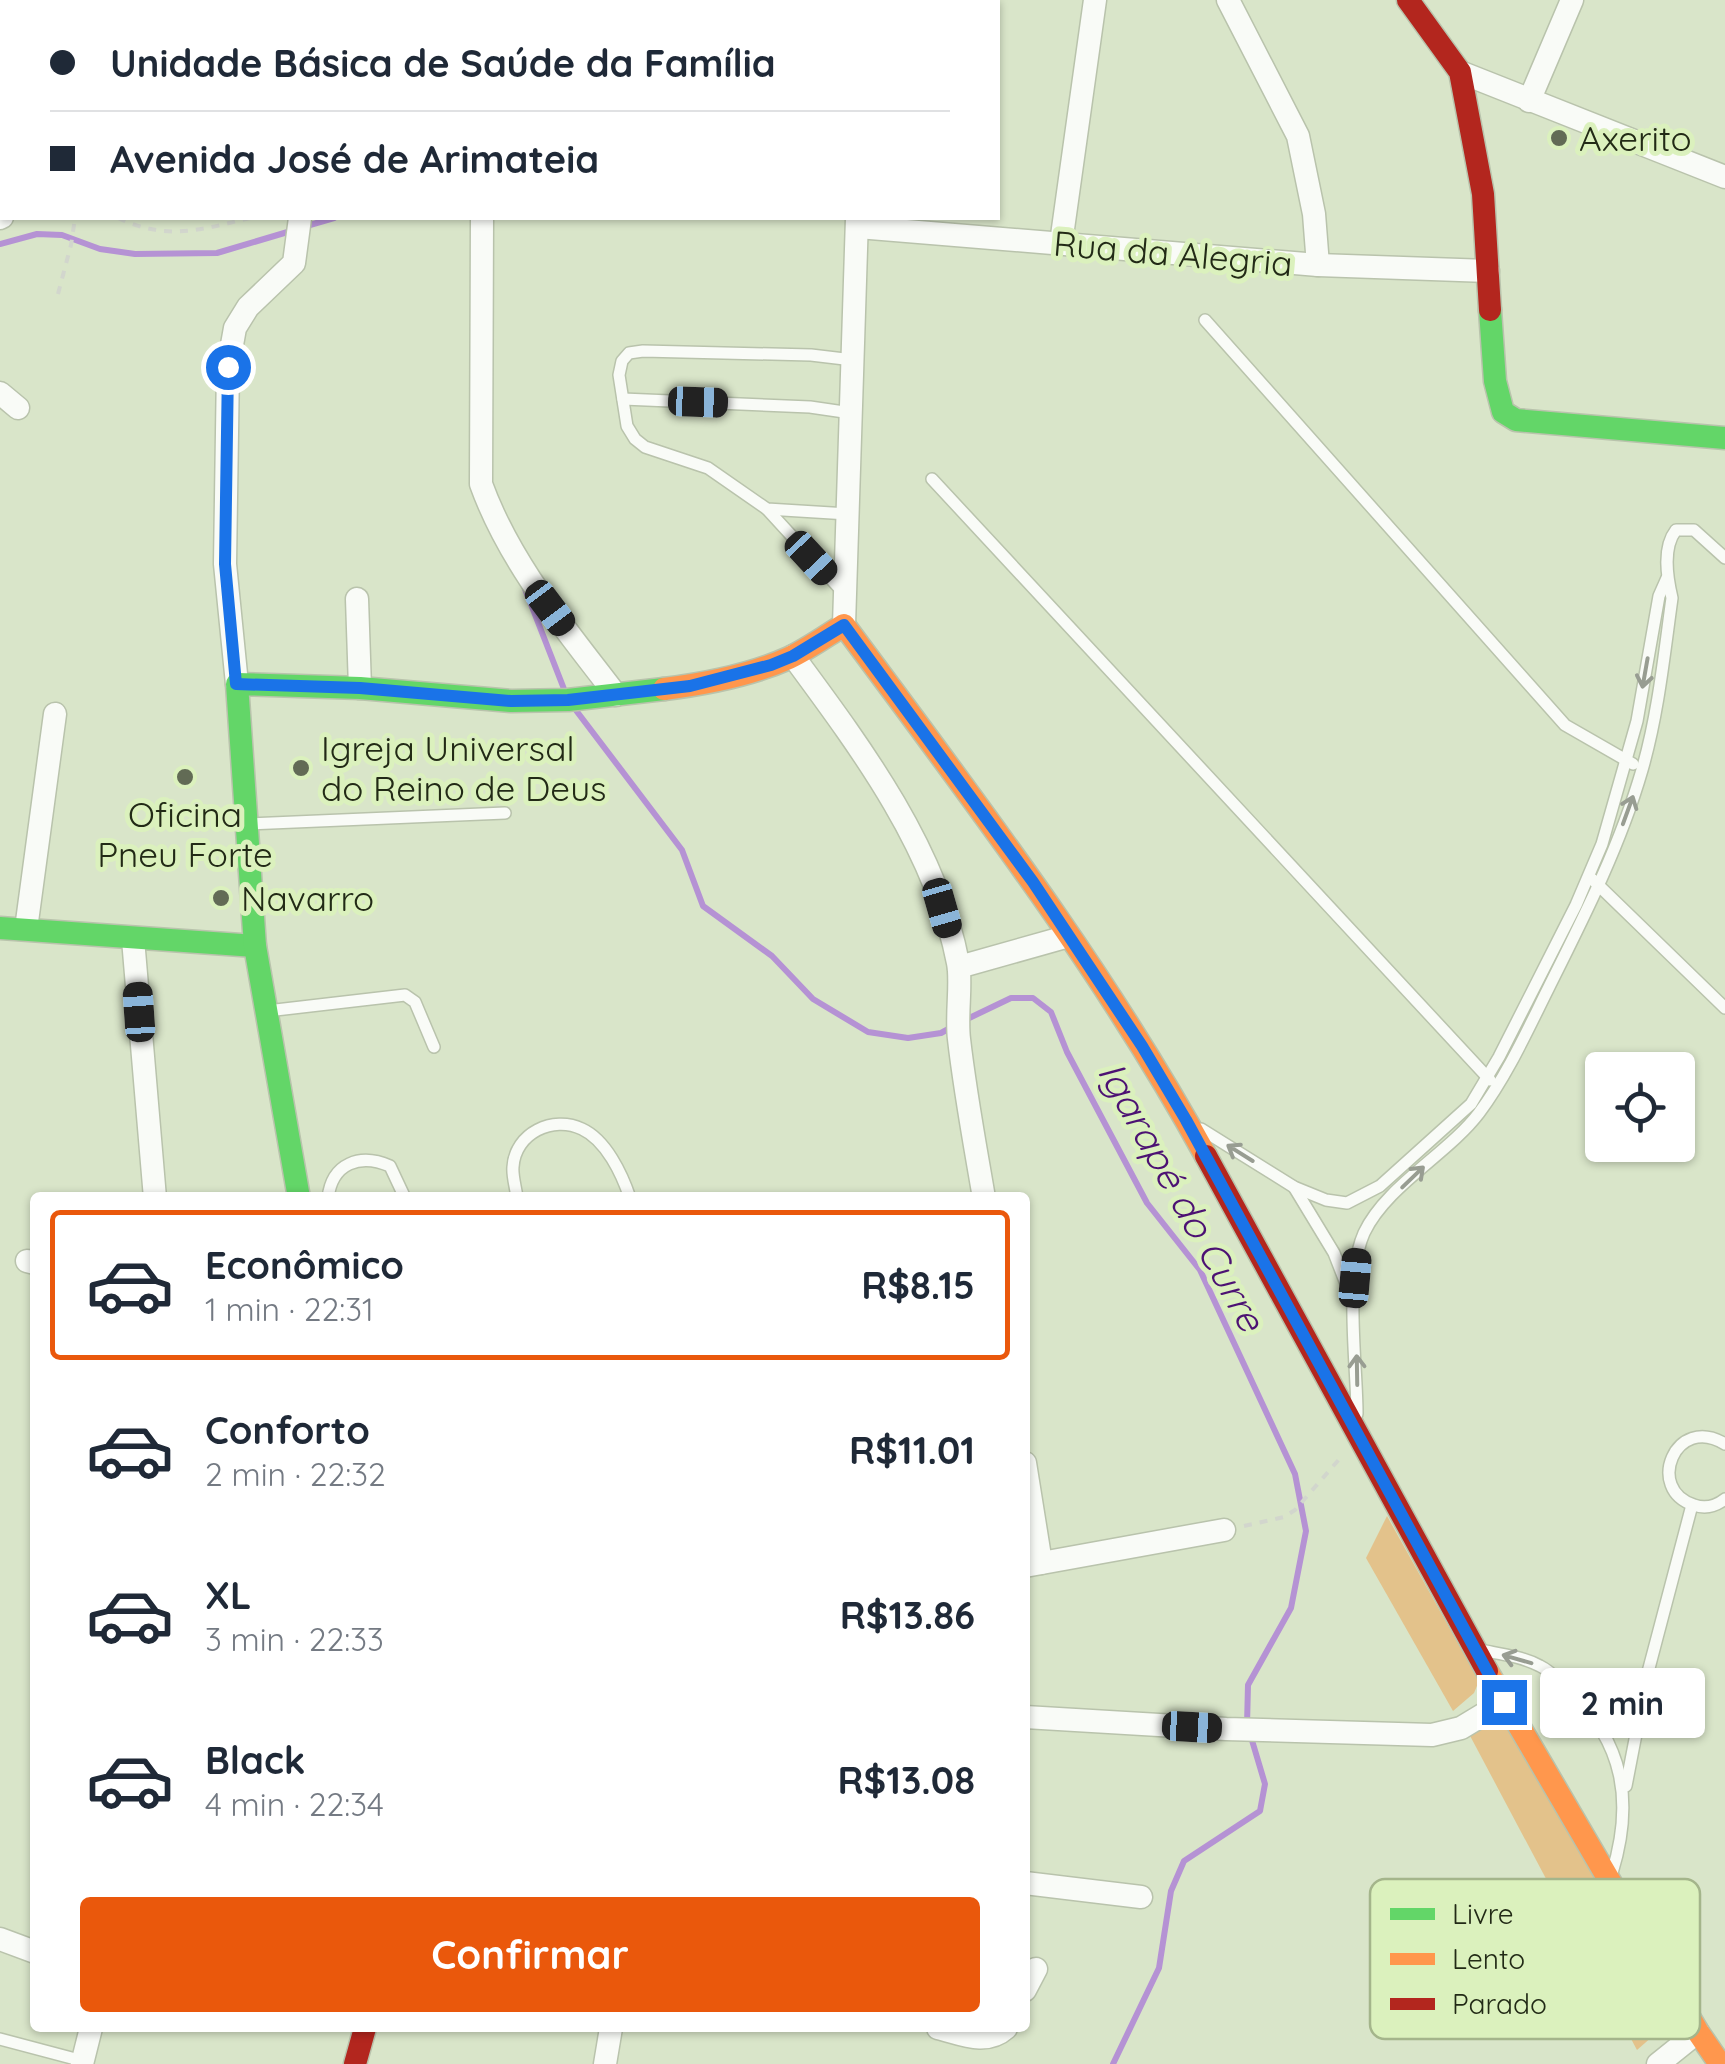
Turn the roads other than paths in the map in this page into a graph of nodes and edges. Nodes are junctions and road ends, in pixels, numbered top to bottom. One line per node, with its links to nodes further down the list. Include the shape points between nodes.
1 (1094, 0): 11 (street)
2 (1228, 0): 12 (street, via 1298,136)
3 (1408, 0): 5 (street)
4 (1572, 0): 6 (street)
5 (1460, 72): 6 (street); 13 (street, via 1483,194)
6 (1529, 101): 7 (street)
7 (1725, 178)
8 (300, 220): 28 (street, via 294,262 235,328 228,367 225,564)
9 (482, 220): 30 (street, via 480,484 527,579)
10 (857, 222): 11 (street, Rua da Alegria); 15 (street)
11 (1060, 243): 12 (street, Rua da Alegria)
12 (1318, 265): 13 (street, Rua da Alegria)
13 (1488, 271): 18 (street, via 1503,412 1516,420)
14 (1205, 320): 32 (lane, via 1558,718)
15 (853, 360): 16 (lane, via 629,353 619,375); 17 (street)
16 (623, 399): 17 (lane); 20 (lane, via 627,426 645,447 719,474)
17 (851, 413): 21 (street)
18 (1725, 438)
19 (932, 478): 46 (lane)
20 (767, 509): 21 (lane); 24 (lane)
21 (848, 514): 24 (street)
22 (1725, 558): 23 (lane, via 1694,530 1676,530)
23 (1667, 578): 32 (lane, one-way to 32); 33 (lane, via 1672,598)
24 (845, 594): 26 (street)
25 (357, 600): 29 (street)
26 (844, 625): 27 (street); 39 (street)
27 (793, 656): 30 (street, via 690,686); 42 (street, via 918,845)
28 (236, 684): 29 (street); 35 (street)
29 (360, 688): 30 (street, via 511,701)
30 (616, 694)
31 (55, 714): 38 (street)
32 (1626, 762): 33 (lane); 36 (lane)
33 (1642, 768): 36 (lane, one-way to 33)
34 (505, 813): 35 (lane)
35 (247, 824): 41 (street)
36 (1593, 879): 43 (lane); 46 (lane)
37 (0, 928): 38 (street)
38 (26, 928): 40 (street)
39 (1069, 936): 42 (street); 47 (street)
40 (134, 939): 41 (street); 49 (street)
41 (255, 946): 44 (street)
42 (960, 967): 55 (street, via 959,1039)
43 (1725, 1008)
44 (267, 1011): 45 (lane, via 405,996 415,1002); 50 (street)
45 (434, 1047)
46 (1491, 1082): 48 (lane, via 1380,1186 1354,1201 1339,1204); 56 (lane, one-way to 46, via 1366,1230 1479,1114)
47 (1186, 1120): 48 (lane, one-way to 47); 57 (street)
48 (1294, 1187): 56 (lane, via 1334,1253)
49 (155, 1192)
50 (298, 1192)
51 (329, 1192): 52 (lane, via 348,1162 375,1159 390,1166)
52 (402, 1192)
53 (516, 1192): 54 (lane, via 519,1146 555,1123 583,1129 604,1148)
54 (628, 1192)
55 (983, 1192)
56 (1353, 1302): 57 (lane, one-way to 56)
57 (1358, 1438): 64 (street)
58 (1725, 1444): 60 (lane, via 1702,1436 1670,1460 1672,1487)
59 (1725, 1499): 60 (lane)
60 (1692, 1505): 65 (lane)
61 (1030, 1526): 63 (street)
62 (1224, 1530): 63 (street)
63 (1033, 1564)
64 (1474, 1648): 66 (street); 67 (lane, one-way to 64, via 1542,1666)
65 (1648, 1672): 67 (lane); 69 (lane)
66 (1504, 1702): 68 (street, via 1461,1728 1432,1735); 70 (street)
67 (1590, 1710): 69 (lane, via 1613,1750)
68 (1030, 1717)
69 (1624, 1794): 71 (lane, via 1623,1839)
70 (1607, 1879)
71 (1610, 1879)
72 (1030, 1884): 73 (street)
73 (1141, 1896)
74 (0, 1939): 75 (street)
75 (30, 1950)
76 (1036, 1969): 77 (street)
77 (1030, 1980)
78 (90, 2032): 86 (street)
79 (364, 2032): 87 (street)
80 (610, 2032): 88 (street)
81 (954, 2032): 82 (street, via 982,2039)
82 (1002, 2032)
83 (1700, 2035): 90 (street)
84 (0, 2039): 86 (lane)
85 (1689, 2039): 89 (street)
86 (83, 2062)
87 (355, 2064)
88 (605, 2064)
89 (1658, 2064)
90 (1720, 2064)

